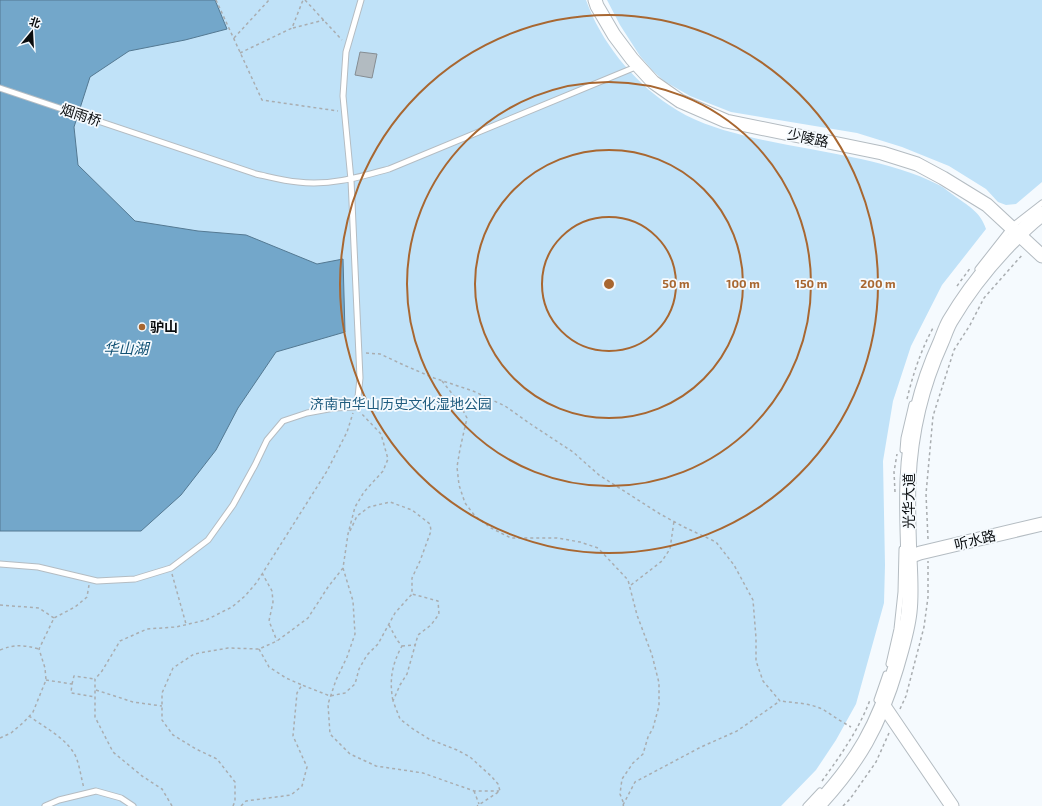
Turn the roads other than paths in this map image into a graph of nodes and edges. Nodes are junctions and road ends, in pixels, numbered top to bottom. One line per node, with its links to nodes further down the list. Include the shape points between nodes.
1 (361, 0): 5 (lane, via 346,52 343,96)
2 (595, 0): 3 (street, 少陵路, via 614,35)
3 (638, 66): 5 (lane, 烟雨桥, via 430,153); 8 (street, 少陵路, via 653,82 680,101 726,121 882,153 917,164 987,205)
4 (0, 88): 5 (lane, 烟雨桥, via 263,176 299,183)
5 (351, 180): 18 (lane, via 360,378 355,407 314,412 283,422 267,440 233,505 208,540 171,568 134,579 97,581 38,566)
6 (1042, 203): 8 (lane)
7 (1042, 214): 8 (main road, 光华大道)
8 (1015, 230): 9 (street, 少陵路); 10 (lane, via 990,252); 17 (main road, 光华大道, via 950,322 924,385 910,450)
9 (1042, 256)
10 (973, 275)
11 (949, 311): 12 (lane)
12 (936, 338)
13 (913, 400): 14 (lane)
14 (902, 458)
15 (1042, 524): 17 (street, 听水路)
16 (902, 539): 19 (lane, via 897,629)
17 (909, 557): 19 (main road, 光华大道, via 909,612 902,644)
18 (0, 564)
19 (879, 706): 24 (main road, 光华大道, via 869,737 852,765); 25 (street)
20 (825, 786): 23 (lane)
21 (45, 806): 22 (lane, via 96,791 121,798)
22 (133, 806)
23 (806, 806)
24 (817, 806)
25 (952, 806)

